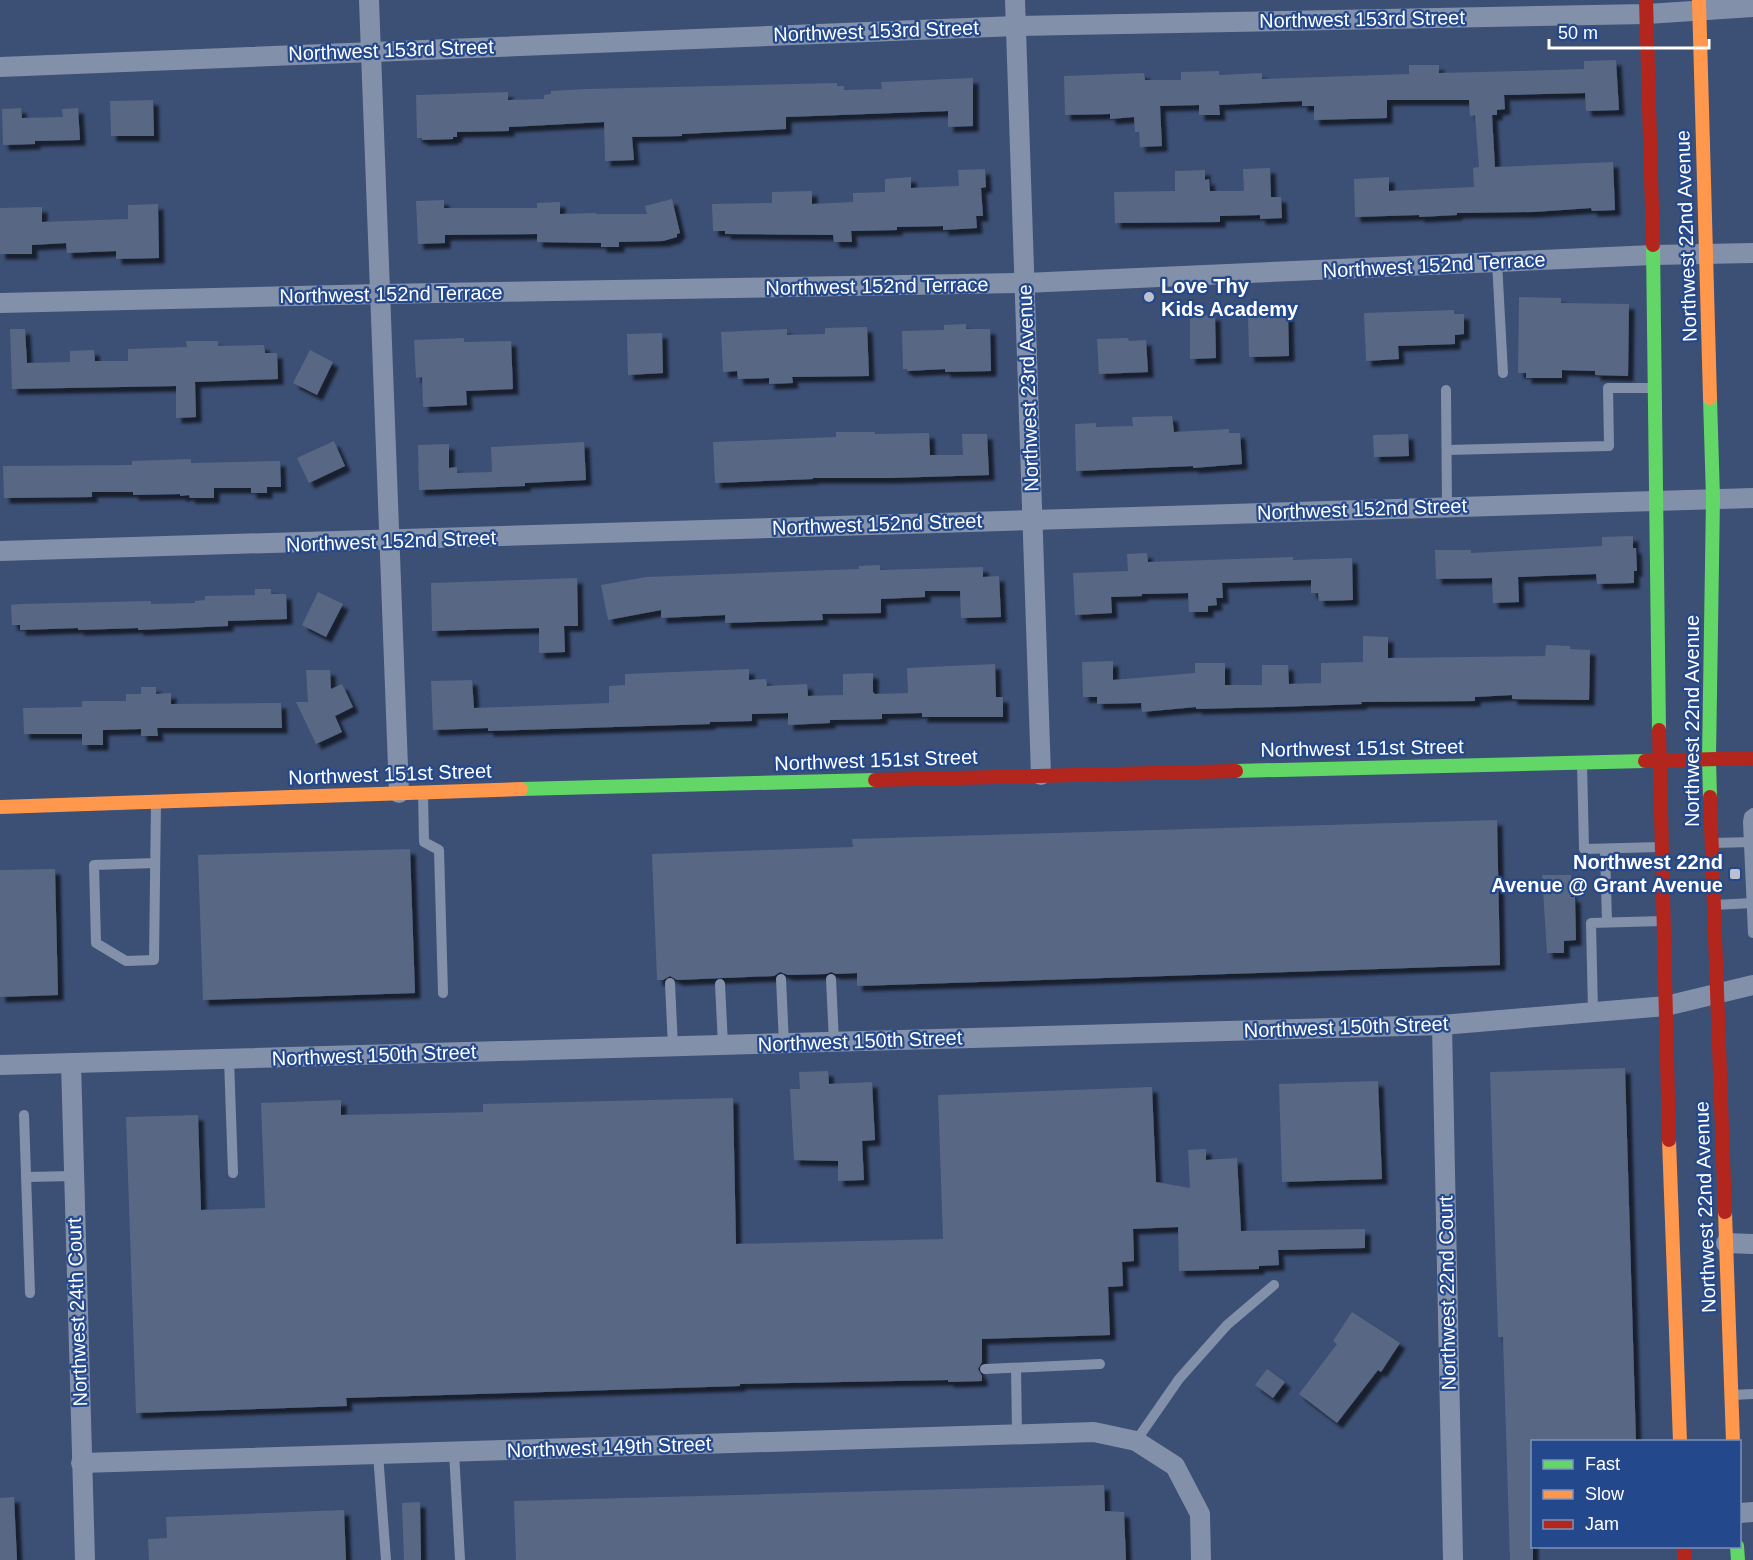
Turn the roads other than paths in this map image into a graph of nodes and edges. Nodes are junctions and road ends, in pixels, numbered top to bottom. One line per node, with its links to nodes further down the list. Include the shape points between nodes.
1 (369, 0): 7 (street)
2 (1015, 0): 6 (street, Northwest 23rd Avenue)
3 (1700, 5): 4 (street, Northwest 153rd Street); 5 (street, Northwest 153rd Street); 10 (main road, Northwest 22nd Avenue)
4 (1646, 7): 6 (street, Northwest 153rd Street); 11 (main road, Northwest 22nd Avenue)
5 (1753, 7)
6 (1016, 26): 7 (street, Northwest 153rd Street); 13 (street, Northwest 23rd Avenue)
7 (372, 51): 8 (street, Northwest 153rd Street); 14 (street)
8 (0, 67)
9 (1753, 253): 10 (street, Northwest 152nd Terrace)
10 (1706, 254): 11 (street, Northwest 152nd Terrace); 20 (main road, Northwest 22nd Avenue)
11 (1653, 255): 12 (street, Northwest 152nd Terrace); 17 (main road, Northwest 22nd Avenue)
12 (1497, 262): 13 (street, Northwest 152nd Terrace); 16 (lane)
13 (1025, 284): 14 (street, Northwest 152nd Terrace); 24 (street, Northwest 23rd Avenue)
14 (380, 294): 15 (street, Northwest 152nd Terrace); 25 (street)
15 (0, 303)
16 (1503, 373)
17 (1654, 388): 19 (lane, via 1608,388 1609,446); 22 (main road, Northwest 22nd Avenue)
18 (1446, 390): 19 (lane)
19 (1447, 450): 23 (lane)
20 (1713, 498): 21 (street, Northwest 152nd Street); 22 (street, Northwest 152nd Street); 28 (main road, Northwest 22nd Avenue)
21 (1753, 498)
22 (1655, 500): 23 (street, Northwest 152nd Street); 29 (main road, Northwest 22nd Avenue)
23 (1447, 506): 24 (street, Northwest 152nd Street)
24 (1033, 519): 25 (street, Northwest 152nd Street); 31 (street, Northwest 23rd Avenue)
25 (391, 541): 26 (street, Northwest 152nd Street); 33 (street)
26 (0, 551)
27 (1753, 758): 28 (main road, Northwest 151st Street)
28 (1709, 759): 29 (main road, Northwest 151st Street); 38 (main road, Northwest 22nd Avenue)
29 (1659, 761): 30 (main road, Northwest 151st Street); 39 (main road, Northwest 22nd Avenue)
30 (1582, 763): 31 (main road, Northwest 151st Street); 40 (lane, via 1584,849)
31 (1041, 775): 32 (main road, Northwest 151st Street)
32 (423, 792): 33 (main road, Northwest 151st Street); 52 (lane, via 424,842 439,850)
33 (399, 793): 34 (main road, Northwest 151st Street)
34 (156, 802): 35 (main road, Northwest 151st Street); 41 (lane)
35 (0, 807)
36 (1753, 813): 37 (lane, via 1749,816)
37 (1751, 842): 38 (lane); 42 (lane)
38 (1712, 843): 43 (main road, Northwest 22nd Avenue)
39 (1662, 847): 40 (lane); 44 (main road, Northwest 22nd Avenue)
40 (1605, 849): 45 (lane)
41 (155, 862): 41 (lane, via 154,960 126,961 96,943 94,865)
42 (1752, 903): 43 (lane); 46 (lane)
43 (1714, 905): 53 (main road, Northwest 22nd Avenue)
44 (1663, 921): 45 (lane); 54 (main road, Northwest 22nd Avenue)
45 (1607, 922): 55 (lane, via 1591,923)
46 (1753, 933)
47 (781, 979): 58 (lane)
48 (831, 979): 57 (lane)
49 (670, 983): 60 (lane)
50 (720, 984): 59 (lane)
51 (1753, 985): 53 (street, Northwest 150th Street)
52 (443, 993)
53 (1717, 993): 54 (street, Northwest 150th Street); 68 (main road, Northwest 22nd Avenue)
54 (1665, 1005): 55 (street, Northwest 150th Street); 78 (main road, Northwest 22nd Avenue)
55 (1593, 1012): 56 (street, Northwest 150th Street)
56 (1442, 1025): 57 (street, Northwest 150th Street); 88 (street, Northwest 22nd Court)
57 (834, 1042): 58 (street, Northwest 150th Street)
58 (784, 1044): 59 (street, Northwest 150th Street)
59 (723, 1045): 60 (street, Northwest 150th Street)
60 (673, 1047): 61 (street, Northwest 150th Street)
61 (229, 1059): 62 (street, Northwest 150th Street); 65 (lane)
62 (71, 1064): 63 (street, Northwest 150th Street); 66 (street, Northwest 24th Court)
63 (0, 1065)
64 (24, 1115): 67 (lane)
65 (233, 1173)
66 (74, 1176): 67 (lane); 83 (street, Northwest 24th Court)
67 (26, 1177): 71 (lane)
68 (1726, 1243): 69 (street); 76 (main road, Northwest 22nd Avenue)
69 (1753, 1244)
70 (1274, 1286): 80 (lane, via 1227,1325 1179,1379)
71 (30, 1293)
72 (1100, 1364): 73 (lane)
73 (1016, 1368): 74 (lane); 77 (lane)
74 (985, 1369)
75 (1753, 1394): 76 (lane)
76 (1732, 1395): 79 (main road, Northwest 22nd Avenue)
77 (1017, 1434): 80 (street, Northwest 149th Street, via 1094,1432); 81 (street, Northwest 149th Street)
78 (1680, 1440)
79 (1733, 1440)
80 (1136, 1441): 87 (street, via 1175,1466 1200,1514)
81 (454, 1452): 82 (street, Northwest 149th Street); 86 (lane)
82 (378, 1454): 83 (street, Northwest 149th Street); 85 (lane)
83 (81, 1463): 84 (street, Northwest 24th Court)
84 (85, 1560)
85 (386, 1560)
86 (460, 1560)
87 (1201, 1560)
88 (1453, 1560)

